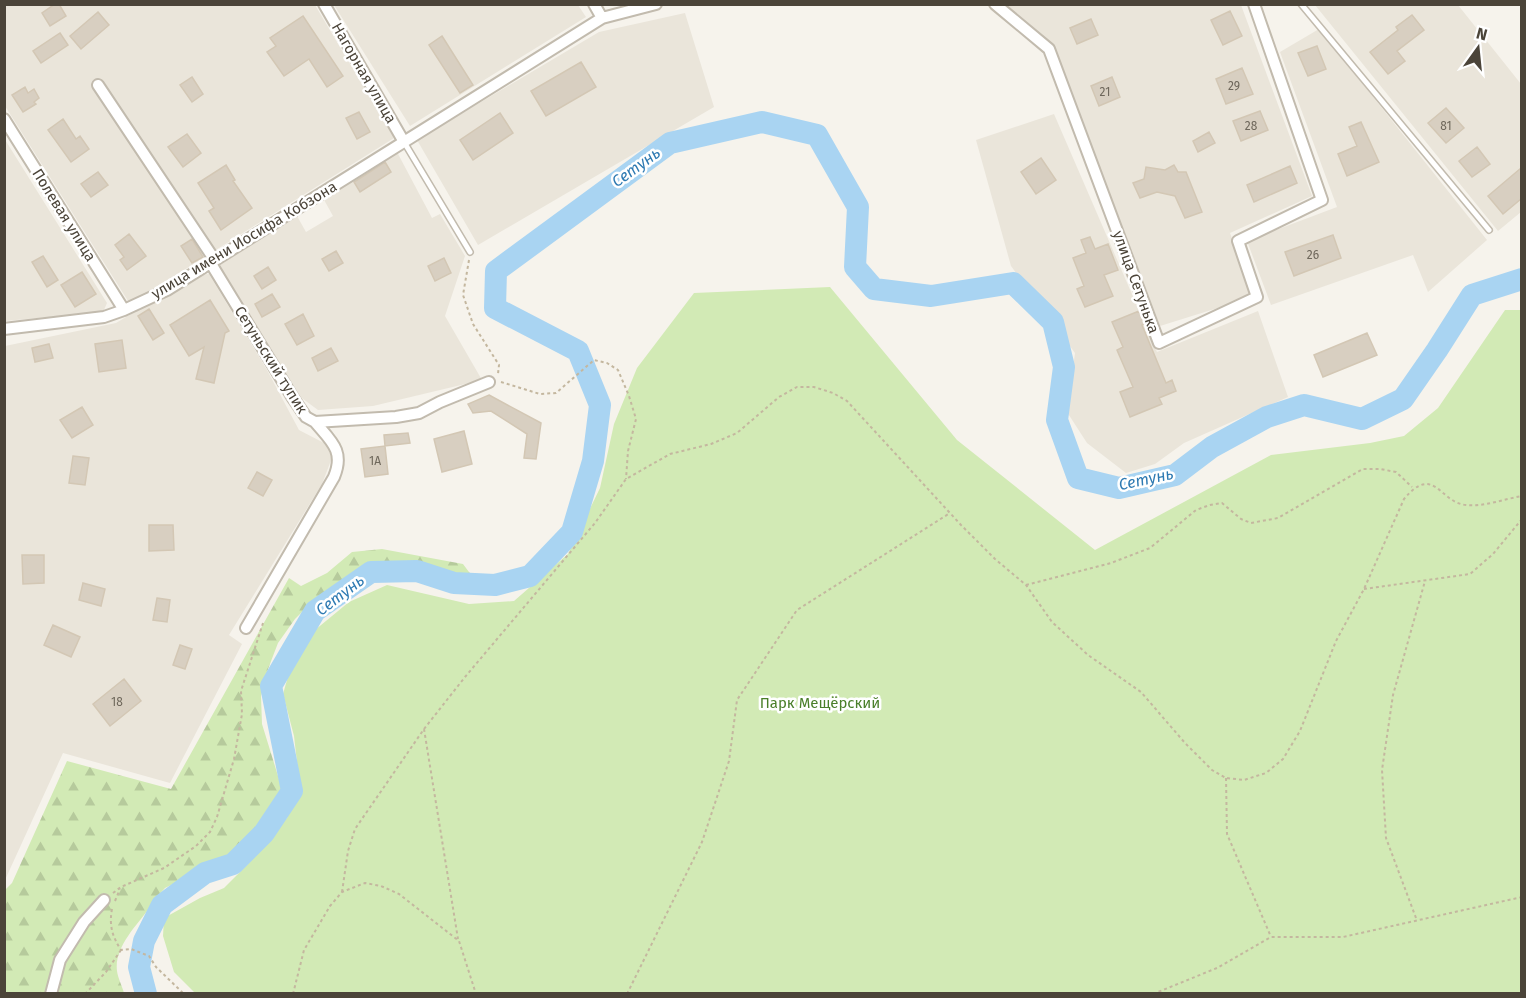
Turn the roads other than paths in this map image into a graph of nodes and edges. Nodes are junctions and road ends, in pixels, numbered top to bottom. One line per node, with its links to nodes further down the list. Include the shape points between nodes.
1 (324, 4): 10 (street, Нагорная улица)
2 (594, 4): 7 (street)
3 (656, 4): 7 (street)
4 (995, 4): 5 (street, улица Сетунька, via 1049,49 1159,343 1257,297 1238,241 1322,200)
5 (1254, 4)
6 (1301, 4): 11 (lane)
7 (602, 18): 10 (street, улица имени Иосифа Кобзона)
8 (98, 85): 13 (street, Сетуньский тупик)
9 (4, 119): 14 (street, Полевая улица)
10 (404, 141): 12 (lane); 13 (street, улица имени Иосифа Кобзона)
11 (1489, 230)
12 (470, 252)
13 (212, 261): 14 (street, улица имени Иосифа Кобзона); 17 (street, Сетуньский тупик, via 293,398 306,417)
14 (124, 310): 15 (street, улица имени Иосифа Кобзона, via 104,317)
15 (4, 329)
16 (489, 382): 17 (street, Сетуньский тупик, via 419,413)
17 (315, 422): 18 (street, via 335,446 338,467)
18 (246, 628)
19 (104, 900): 20 (street, via 84,922 60,960)
20 (51, 993)

